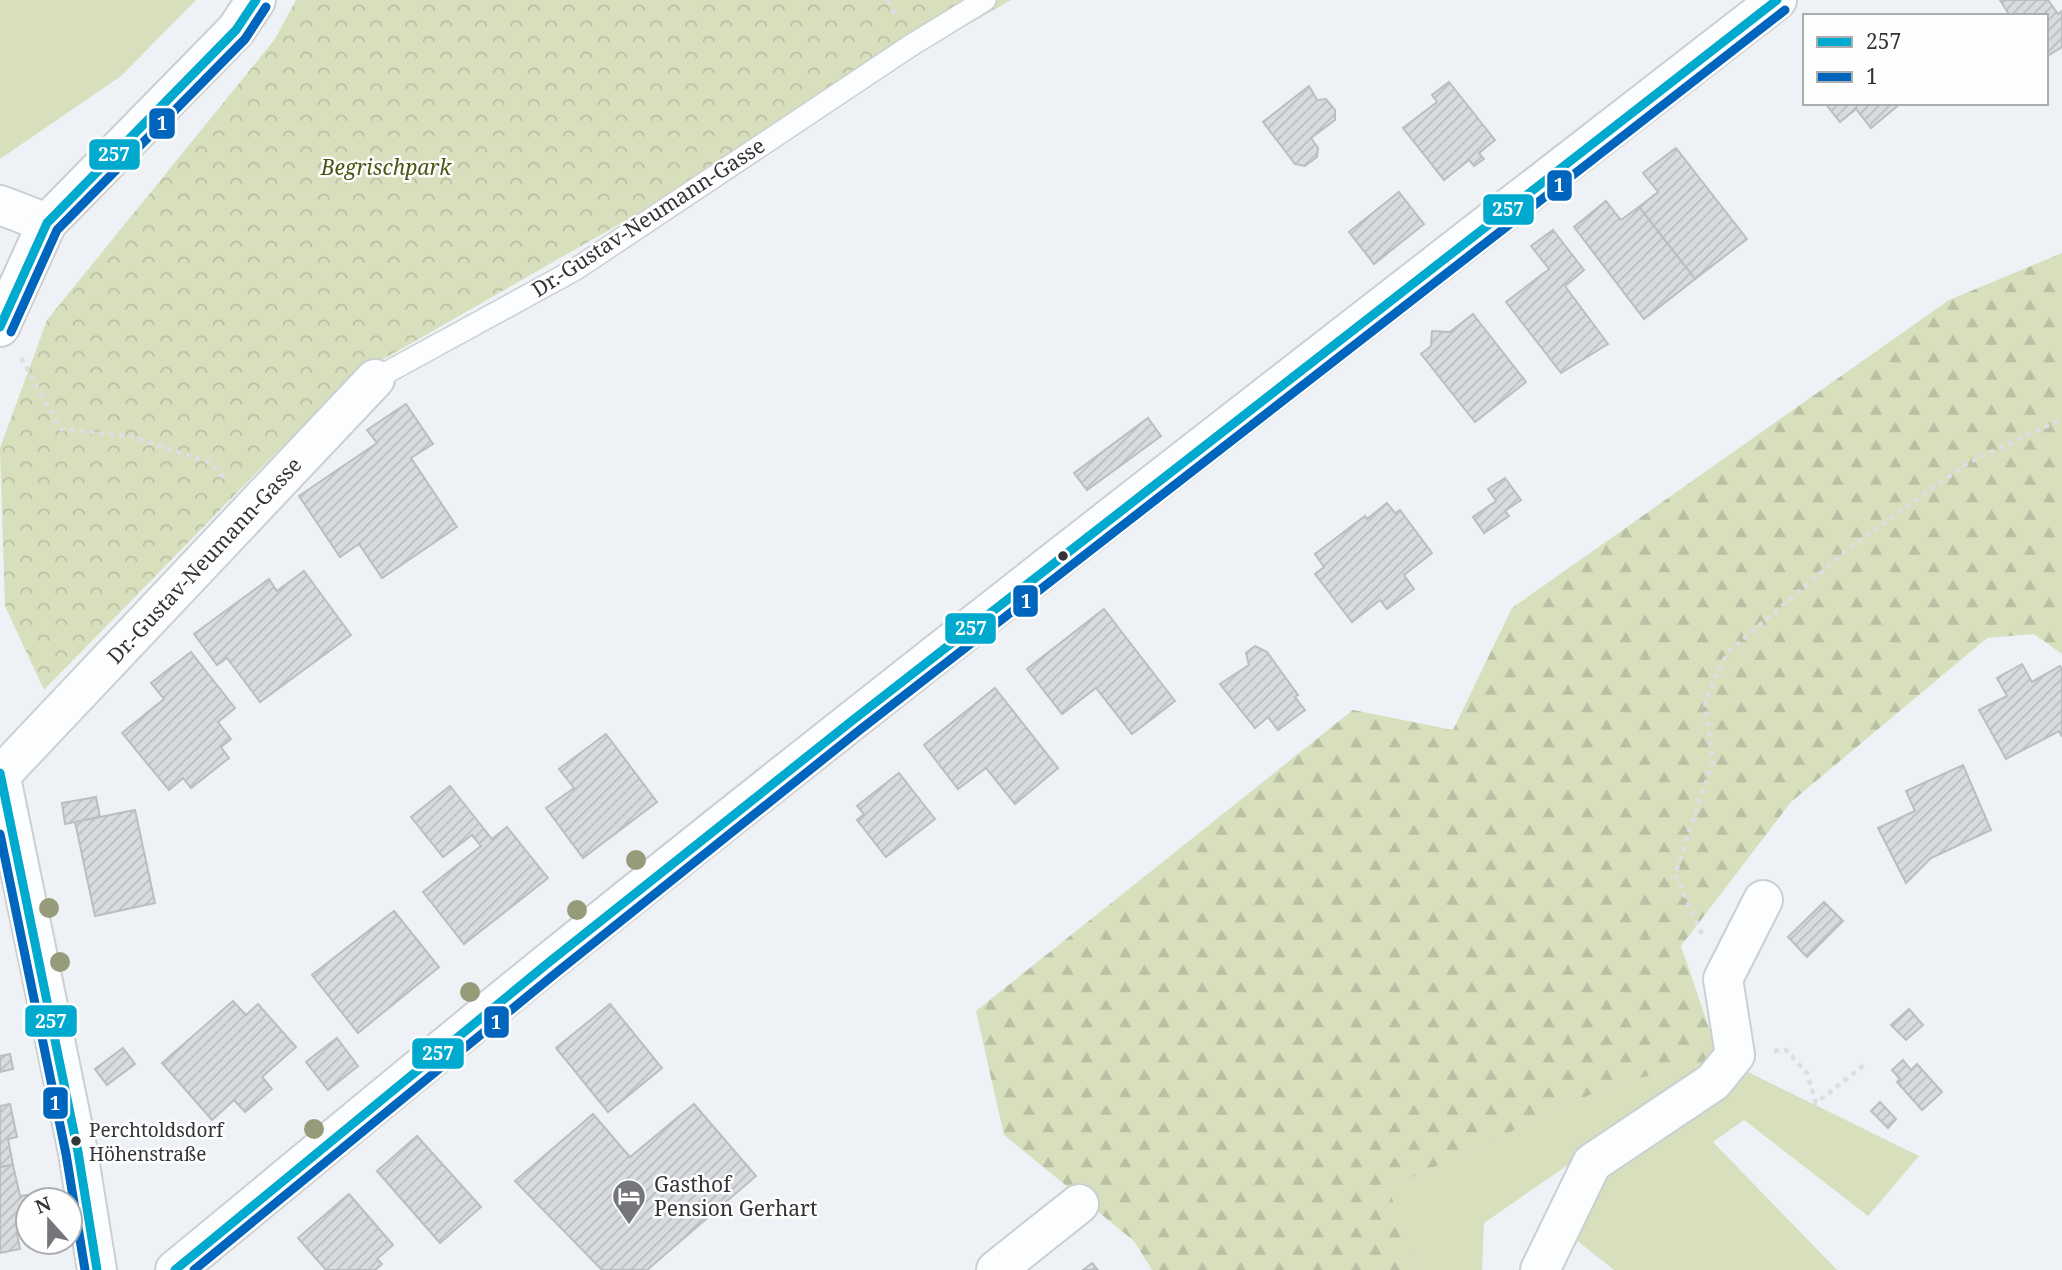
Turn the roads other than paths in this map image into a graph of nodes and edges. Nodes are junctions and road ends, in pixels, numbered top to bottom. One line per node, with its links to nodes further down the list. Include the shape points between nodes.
1 (256, 0): 5 (street, via 236,30)
2 (985, 0): 7 (lane, Dr.-Gustav-Neumann-Gasse, via 576,269)
3 (1777, 0): 12 (street, via 547,964)
4 (0, 205): 5 (street)
5 (47, 223): 6 (street)
6 (1, 325)
7 (375, 379): 8 (street, Dr.-Gustav-Neumann-Gasse)
8 (0, 775): 11 (street, via 78,1152)
9 (1763, 900): 14 (street, via 1723,979 1735,1055 1713,1082 1592,1163)
10 (1079, 1203): 13 (street)
11 (97, 1270)
12 (175, 1270)
13 (996, 1270)
14 (1540, 1270)

